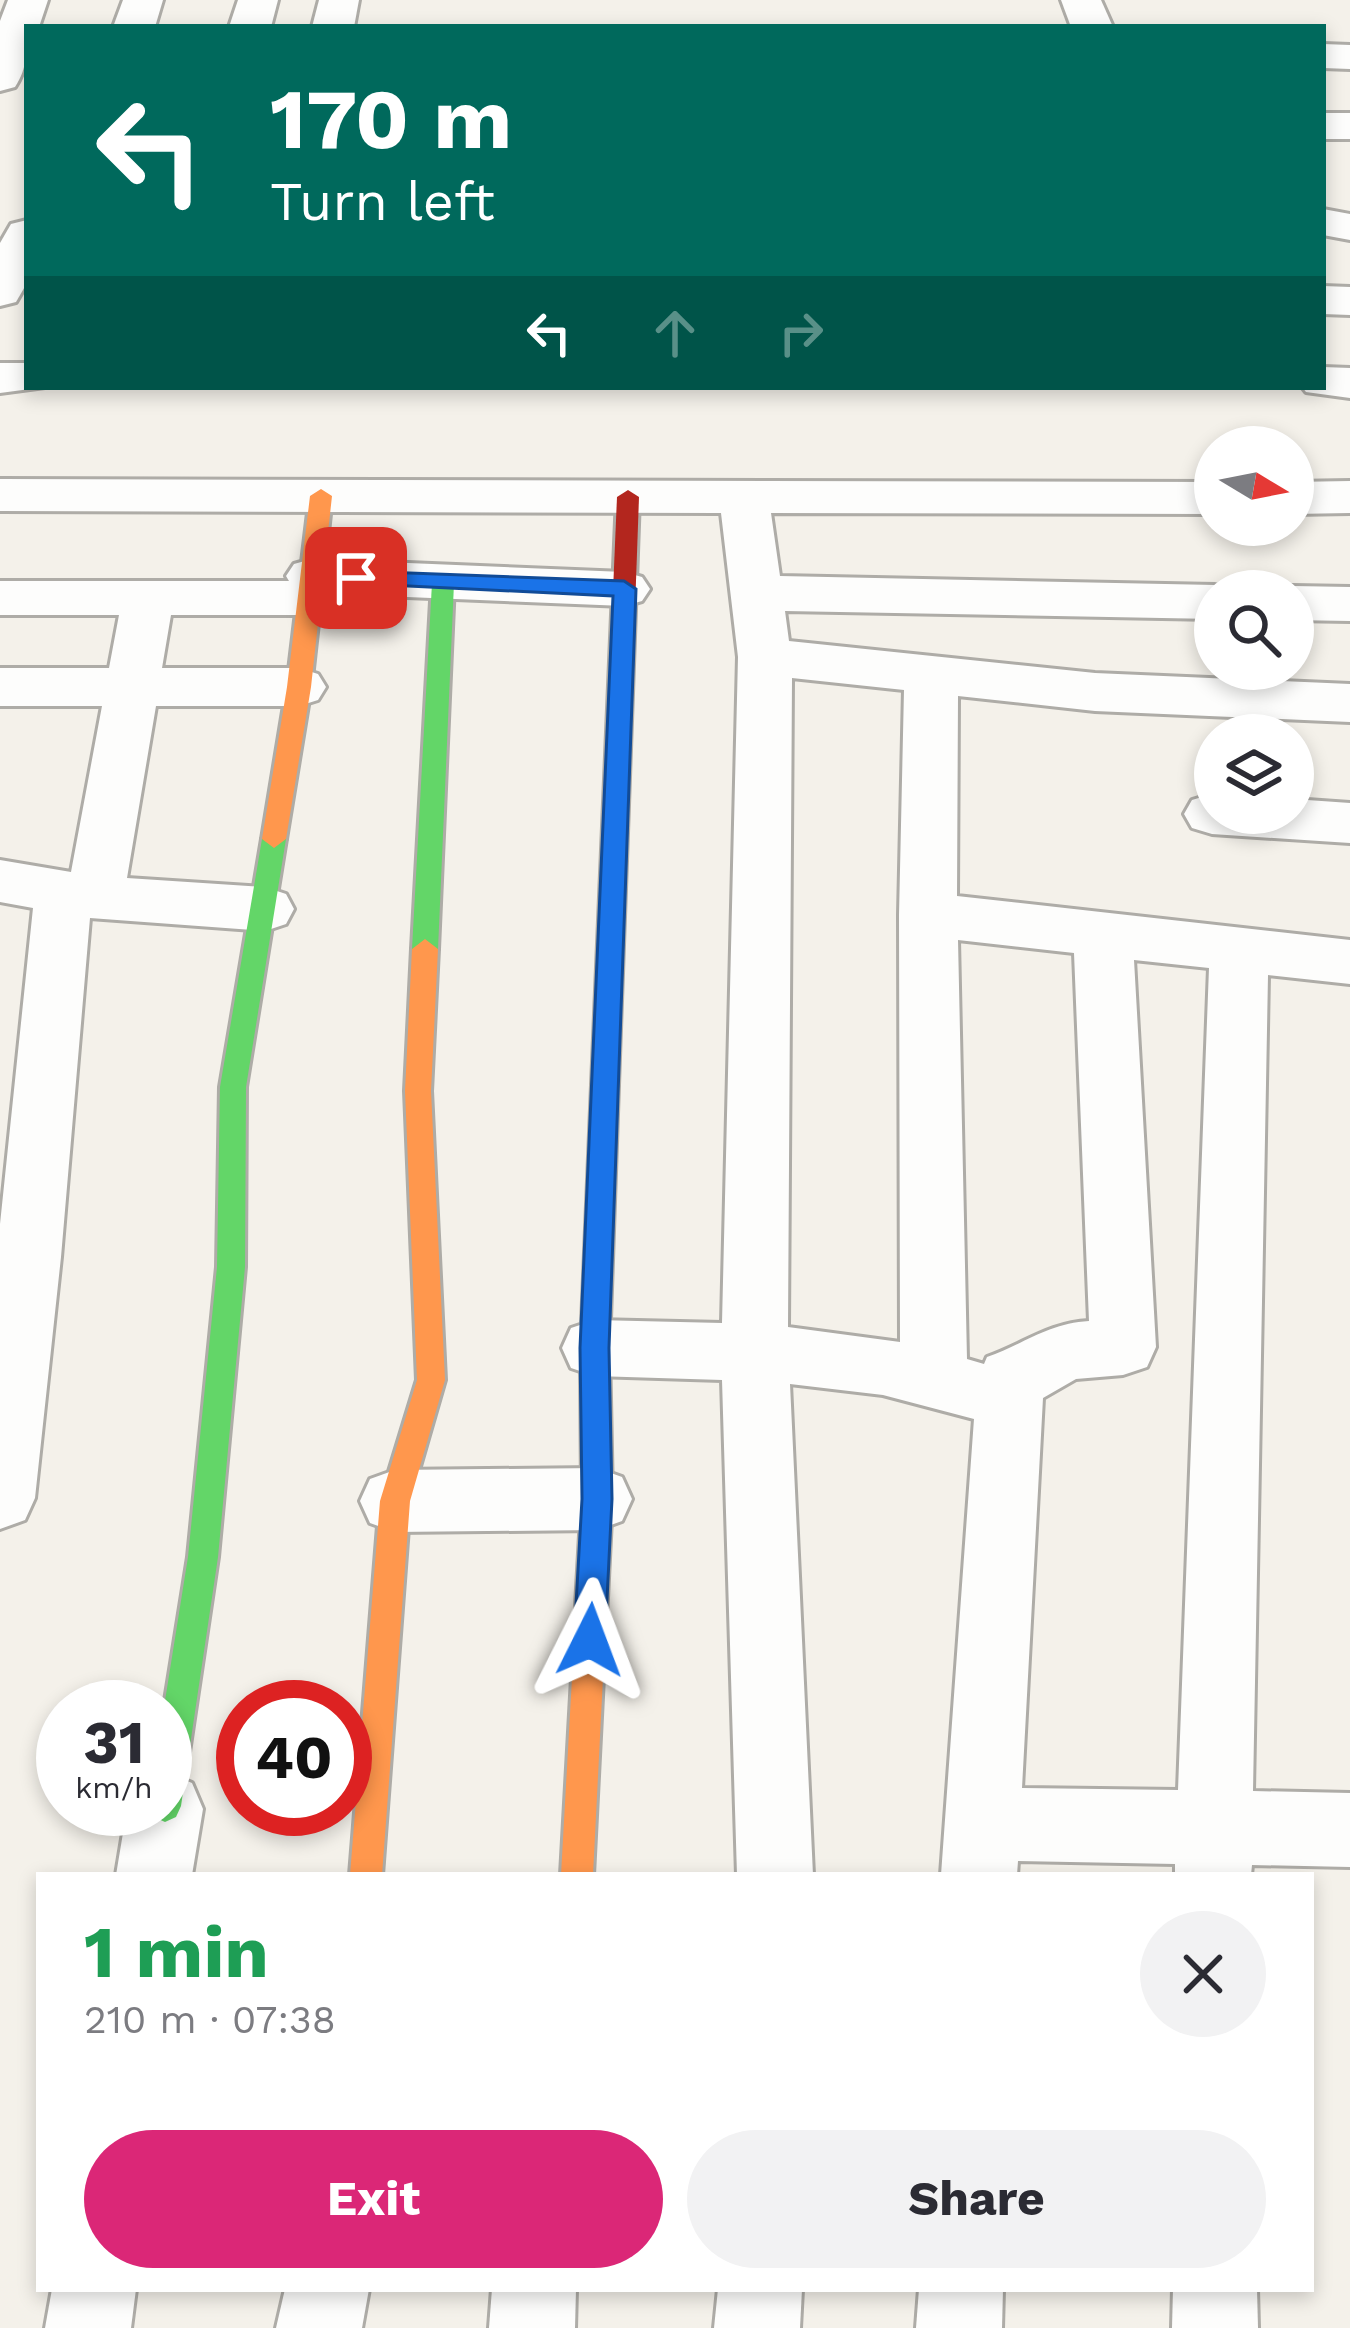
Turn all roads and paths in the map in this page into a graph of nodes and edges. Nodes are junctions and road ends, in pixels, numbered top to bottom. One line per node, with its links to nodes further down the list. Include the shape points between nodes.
1 (28, 0): 2 (street)
2 (0, 78)
3 (24, 240): 4 (street)
4 (0, 292)
5 (0, 494): 6 (street)
6 (322, 496): 7 (street); 13 (street)
7 (628, 497): 11 (street); 14 (street)
8 (1350, 497): 10 (street)
9 (1194, 498): 11 (street)
10 (1314, 498)
11 (744, 500): 15 (street)
12 (443, 583): 13 (street); 14 (street); 42 (street, via 418,1091 431,1380)
13 (311, 587): 17 (street); 25 (street)
14 (624, 589): 36 (street)
15 (758, 593): 18 (street); 21 (street)
16 (0, 598): 17 (street)
17 (148, 598): 23 (street)
18 (1194, 602)
19 (1314, 603): 20 (street)
20 (1350, 604)
21 (765, 657): 22 (street); 37 (street)
22 (932, 675): 26 (street, via 1095,692); 32 (street)
23 (131, 685): 24 (street); 25 (street); 30 (street)
24 (0, 687)
25 (299, 688): 31 (street)
26 (1350, 703)
27 (1314, 821): 28 (street)
28 (1350, 823)
29 (0, 881): 30 (street)
30 (79, 895): 31 (street); 40 (street)
31 (265, 909): 43 (street, via 232,1087 231,1268)
32 (928, 915): 33 (street); 38 (street)
33 (1102, 934): 34 (street); 39 (street, via 1123,1347 1062,1351 1037,1371 1011,1377)
34 (1239, 949): 35 (street); 47 (street)
35 (1350, 962)
36 (595, 1348): 37 (street); 41 (street)
37 (755, 1353): 38 (street); 51 (street)
38 (934, 1376): 39 (street)
39 (1010, 1403): 46 (street)
40 (0, 1498)
41 (597, 1499): 42 (street); 50 (street)
42 (395, 1501): 49 (street)
43 (184, 1680)
44 (1350, 1830): 47 (street)
45 (160, 1836): 48 (street)
46 (980, 1850): 47 (street)
47 (1213, 1850)
48 (154, 1872)
49 (366, 1872)
50 (577, 1872)
51 (775, 1872)
52 (94, 2292): 58 (street)
53 (326, 2292): 59 (street)
54 (534, 2292): 60 (street)
55 (760, 2292): 61 (street)
56 (961, 2292): 62 (street)
57 (1215, 2292): 63 (street)
58 (88, 2328)
59 (319, 2328)
60 (532, 2328)
61 (757, 2328)
62 (959, 2328)
63 (1215, 2328)

